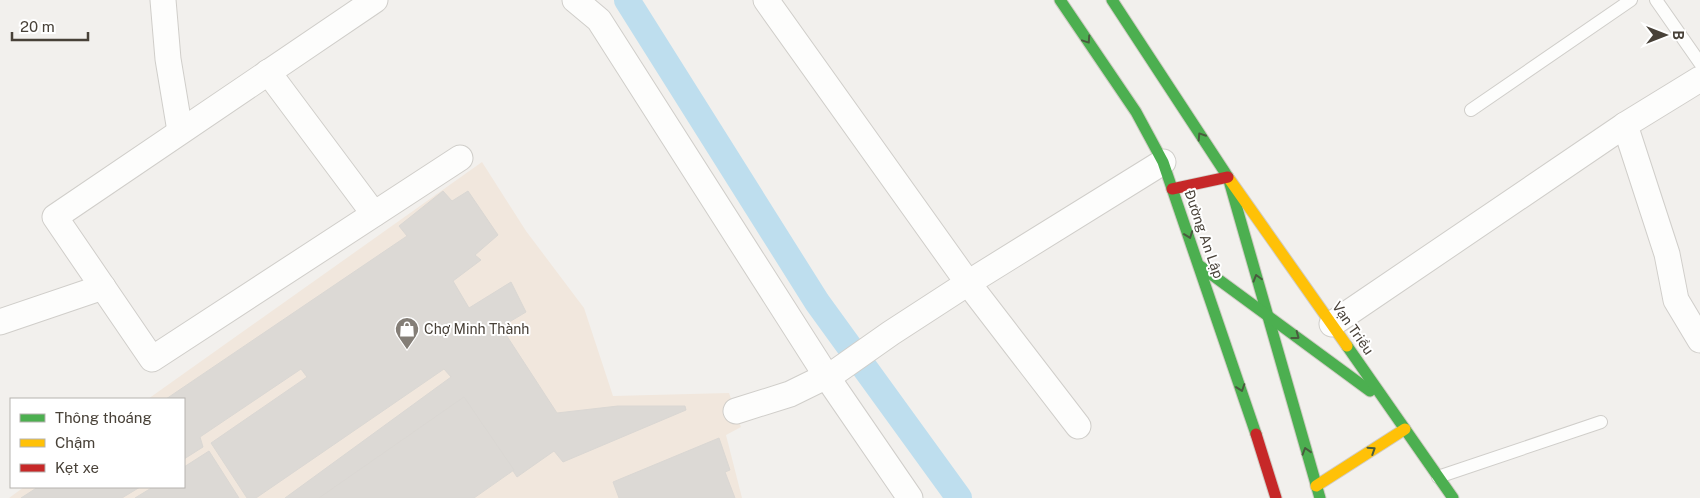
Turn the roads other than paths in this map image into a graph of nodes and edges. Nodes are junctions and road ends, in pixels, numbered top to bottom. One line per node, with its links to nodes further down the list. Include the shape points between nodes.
1 (163, 0): 14 (street, via 168,59)
2 (375, 0): 10 (street)
3 (575, 0): 27 (street, via 599,20)
4 (766, 0): 21 (street)
5 (1060, 0): 16 (main road, Đường An Lập, one-way to 16, via 1136,112)
6 (1112, 0): 17 (main road, one-way to 6)
7 (1632, 0): 12 (lane)
8 (1656, 0): 9 (lane)
9 (1700, 63)
10 (268, 72): 14 (street); 19 (street)
11 (1700, 79): 13 (street)
12 (1471, 110)
13 (1625, 125): 25 (street); 26 (street, via 1667,254 1676,300)
14 (180, 131): 22 (street, via 55,217)
15 (460, 158): 19 (street)
16 (1163, 162): 18 (main road, Đường An Lập); 21 (street)
17 (1228, 176): 18 (main road); 23 (main road, one-way to 17); 25 (main road, Vạn Triều)
18 (1172, 189): 20 (main road, Đường An Lập, one-way to 20)
19 (374, 214): 22 (street, via 152,359)
20 (1200, 266): 23 (main road); 36 (main road, Đường An Lập, one-way to 36)
21 (968, 283): 27 (street); 31 (street)
22 (103, 287): 24 (street)
23 (1267, 314): 28 (main road, one-way to 28); 34 (main road, one-way to 23)
24 (0, 322)
25 (1332, 324): 28 (main road, Vạn Triều)
26 (1700, 340)
27 (832, 374): 29 (street, via 790,394); 35 (street)
28 (1389, 406): 32 (main road, Vạn Triều)
29 (736, 410)
30 (1601, 422): 33 (lane)
31 (1078, 426)
32 (1405, 429): 33 (main road, Vạn Triều); 34 (main road, one-way to 32)
33 (1438, 477): 38 (main road, Vạn Triều)
34 (1316, 486): 37 (main road)
35 (910, 498)
36 (1276, 498)
37 (1320, 498)
38 (1453, 498)

